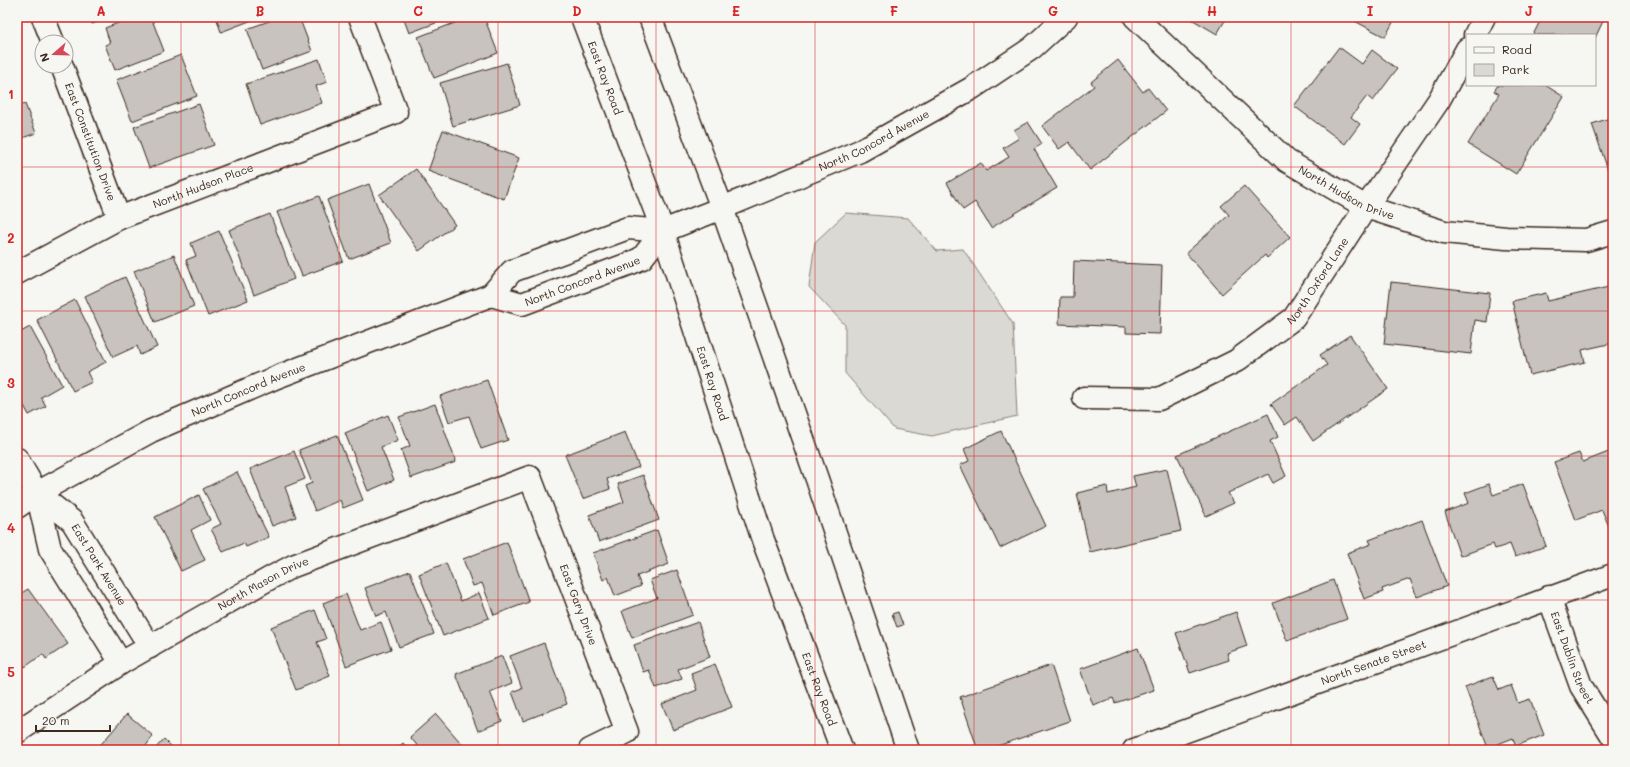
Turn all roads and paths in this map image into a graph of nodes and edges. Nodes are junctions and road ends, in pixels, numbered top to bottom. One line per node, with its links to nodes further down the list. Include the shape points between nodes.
1 (43, 17): 8 (street)
2 (360, 17): 14 (street, North Hudson Place, via 396,112)
3 (582, 17): 15 (street, East Ray Road)
4 (650, 17): 13 (street)
5 (1066, 17): 13 (street, North Concord Avenue, via 1032,48 972,88 860,151)
6 (1135, 17): 12 (street, North Hudson Drive, via 1287,161)
7 (1484, 17): 9 (street)
8 (50, 34)
9 (1475, 34)
10 (1466, 51): 12 (street, North Oxford Lane, via 1439,100)
11 (65, 74): 14 (street, East Constitution Drive)
12 (1366, 207): 16 (street, North Hudson Drive, via 1444,232 1506,238 1586,240); 19 (street, North Oxford Lane, via 1294,318 1236,361 1159,399)
13 (722, 208): 15 (street, North Concord Avenue); 32 (street)
14 (119, 218): 17 (street, North Hudson Place)
15 (663, 231): 18 (street, North Concord Avenue, via 628,228 512,271); 18 (street, North Concord Avenue, via 642,258 522,304); 31 (street, East Ray Road, via 763,540)
16 (1613, 232)
17 (17, 274)
18 (491, 295): 22 (street, North Concord Avenue, via 215,403 151,431)
19 (1084, 398)
20 (17, 459): 22 (street, East Park Avenue)
21 (530, 477): 26 (street, North Mason Drive, via 293,566); 30 (street, East Gary Drive, via 627,732)
22 (37, 493): 23 (street, North Concord Avenue); 26 (street, East Park Avenue, via 72,521); 27 (street, East Park Avenue, via 50,549)
23 (17, 507)
24 (1613, 574): 25 (street, North Senate Street)
25 (1549, 597): 29 (street, East Dublin Street, via 1581,686); 33 (street, North Senate Street)
26 (150, 647): 27 (street, North Mason Drive)
27 (121, 663): 28 (street, North Mason Drive)
28 (17, 732)
29 (1613, 737)
30 (590, 750)
31 (842, 750)
32 (908, 750)
33 (1134, 750)

